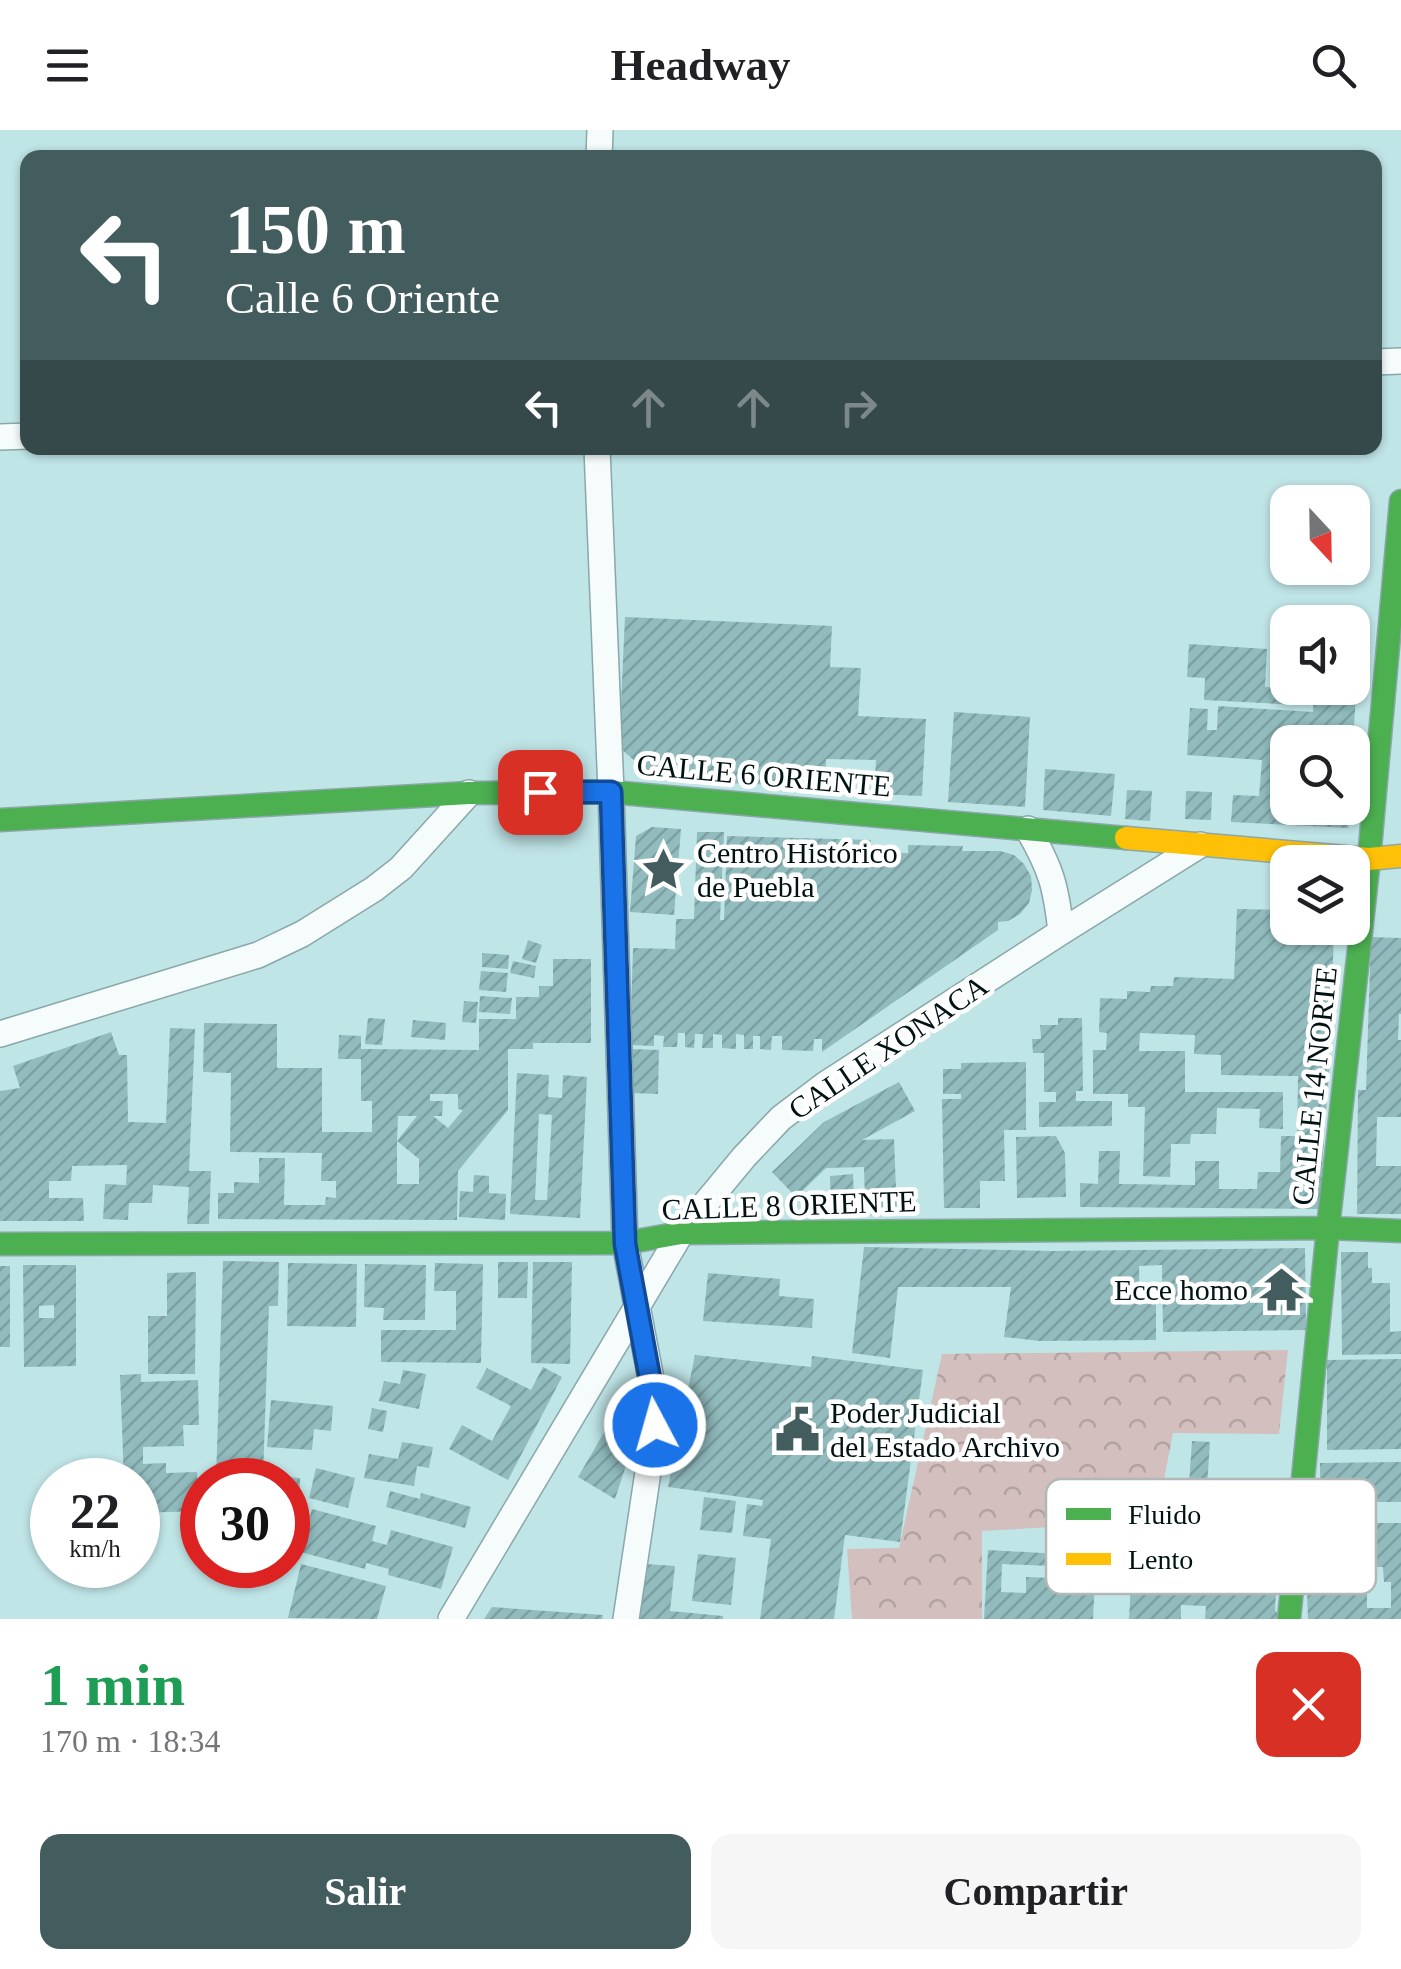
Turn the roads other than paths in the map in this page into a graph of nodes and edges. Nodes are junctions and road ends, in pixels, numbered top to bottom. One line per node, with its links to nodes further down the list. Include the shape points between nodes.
1 (597, 455): 3 (street)
2 (1401, 500): 10 (street, CALLE 14 NORTE)
3 (611, 792): 4 (street, CALLE 6 ORIENTE); 6 (street, CALLE 6 ORIENTE); 18 (street)
4 (469, 793): 5 (street, CALLE 6 ORIENTE); 13 (street, via 402,868 302,934 258,956)
5 (0, 820)
6 (1028, 828): 7 (street, CALLE 6 ORIENTE); 11 (street, via 1048,863)
7 (1200, 846): 8 (street, CALLE 6 ORIENTE); 11 (street, CALLE XONACA)
8 (1270, 851)
9 (1401, 856): 10 (street, CALLE 6 ORIENTE)
10 (1370, 859)
11 (1061, 932): 16 (street, CALLE XONACA, via 781,1118)
12 (1360, 945): 14 (street, CALLE 14 NORTE)
13 (0, 1034)
14 (1328, 1228): 15 (street, CALLE 8 ORIENTE); 16 (street, CALLE 8 ORIENTE); 20 (street, CALLE 14 NORTE)
15 (1401, 1231)
16 (681, 1232): 18 (street, CALLE 8 ORIENTE); 19 (street, CALLE XONACA)
17 (0, 1244): 18 (street, CALLE 8 ORIENTE)
18 (625, 1244): 19 (street)
19 (636, 1310): 22 (street, CALLE XONACA); 23 (street, via 655,1425)
20 (1303, 1479)
21 (1291, 1594): 24 (street, CALLE 14 NORTE)
22 (451, 1619)
23 (626, 1619)
24 (1289, 1619)

